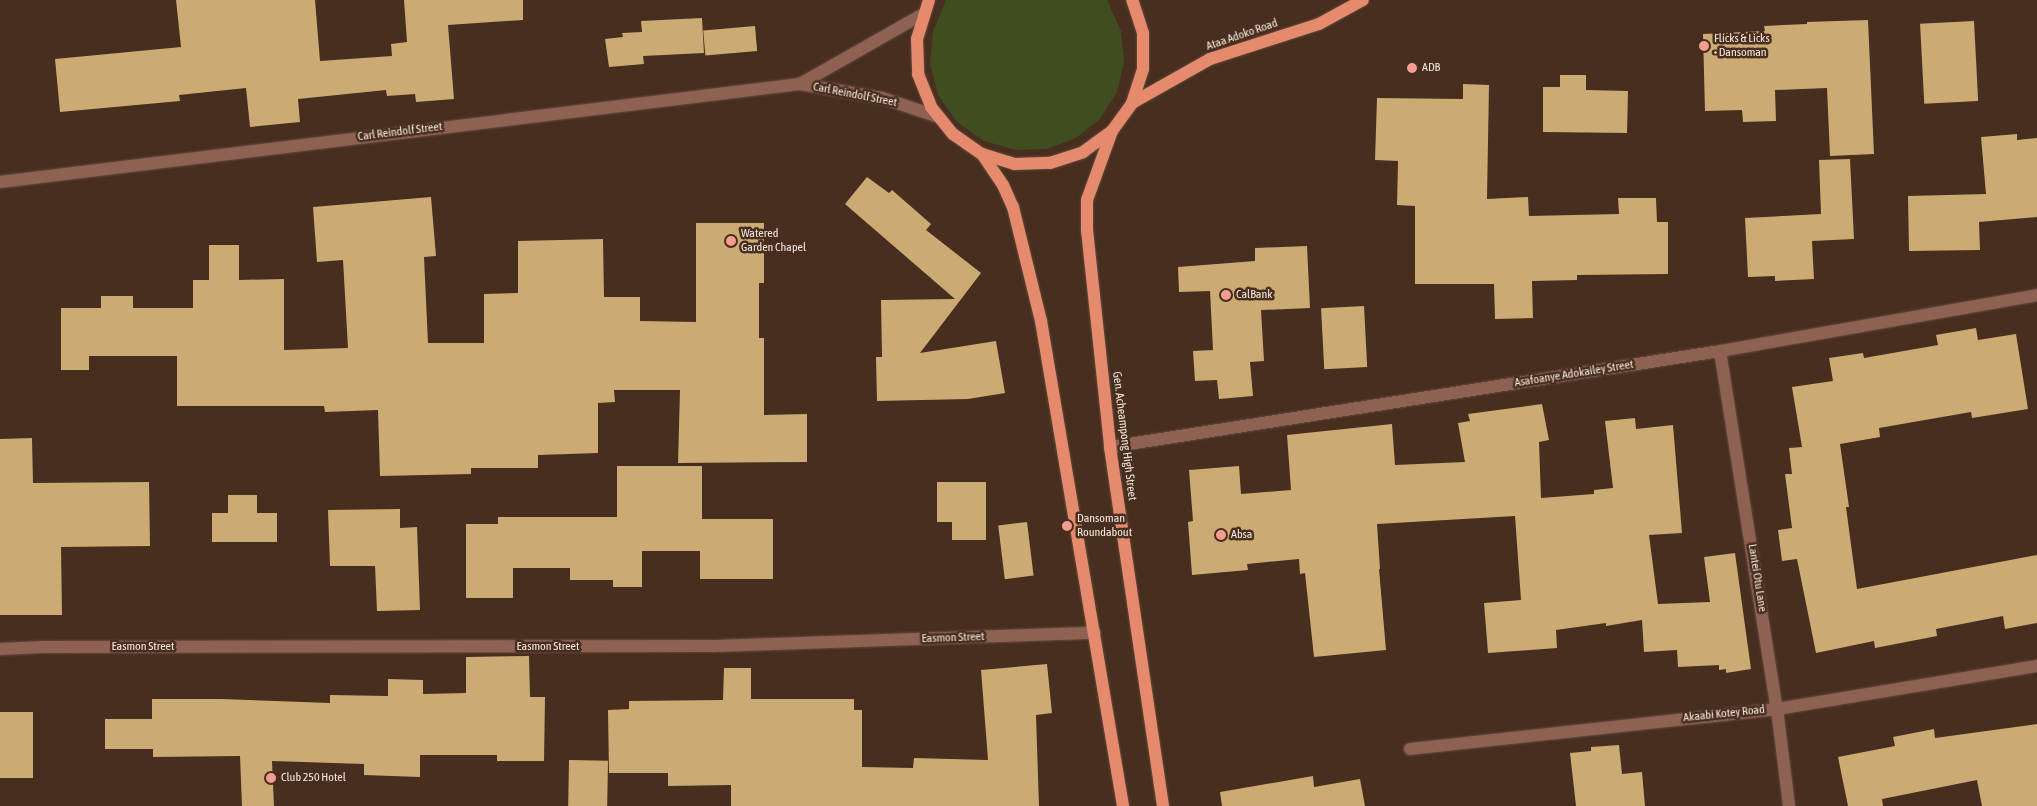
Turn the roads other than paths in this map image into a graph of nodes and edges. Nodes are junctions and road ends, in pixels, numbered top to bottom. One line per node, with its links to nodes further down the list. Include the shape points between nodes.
1 (929, 0): 4 (main road)
2 (1132, 0): 6 (main road, via 1144,33 1144,69)
3 (1363, 0): 6 (main road, Ataa Adoko Road, via 1319,24 1210,59)
4 (923, 14): 5 (street, Carl Reindolf Street); 7 (main road, via 917,39 918,74 931,107)
5 (800, 84): 7 (street, Carl Reindolf Street, via 882,98); 10 (street, Carl Reindolf Street)
6 (1132, 103): 8 (main road)
7 (939, 117): 9 (main road, via 952,134)
8 (1112, 131): 9 (main road, via 1083,152 1050,163 1015,164); 13 (main road, Gen. Acheampong High Street, via 1087,200 1087,230)
9 (982, 154): 14 (main road, via 1013,206 1030,273)
10 (0, 182)
11 (2037, 296): 12 (street, Asafoanye Adokailey Street)
12 (1720, 351): 13 (street, Asafoanye Adokailey Street); 17 (street, Lantei Otu Lane)
13 (1110, 447): 20 (main road, Gen. Acheampong High Street)
14 (1095, 633): 15 (street, Easmon Street, via 715,646); 19 (main road)
15 (0, 649)
16 (2037, 666): 17 (street, Akaabi Kotey Road)
17 (1777, 708): 18 (street, Akaabi Kotey Road); 21 (street, Lantei Otu Lane)
18 (1410, 749)
19 (1123, 806)
20 (1163, 806)
21 (1789, 806)

